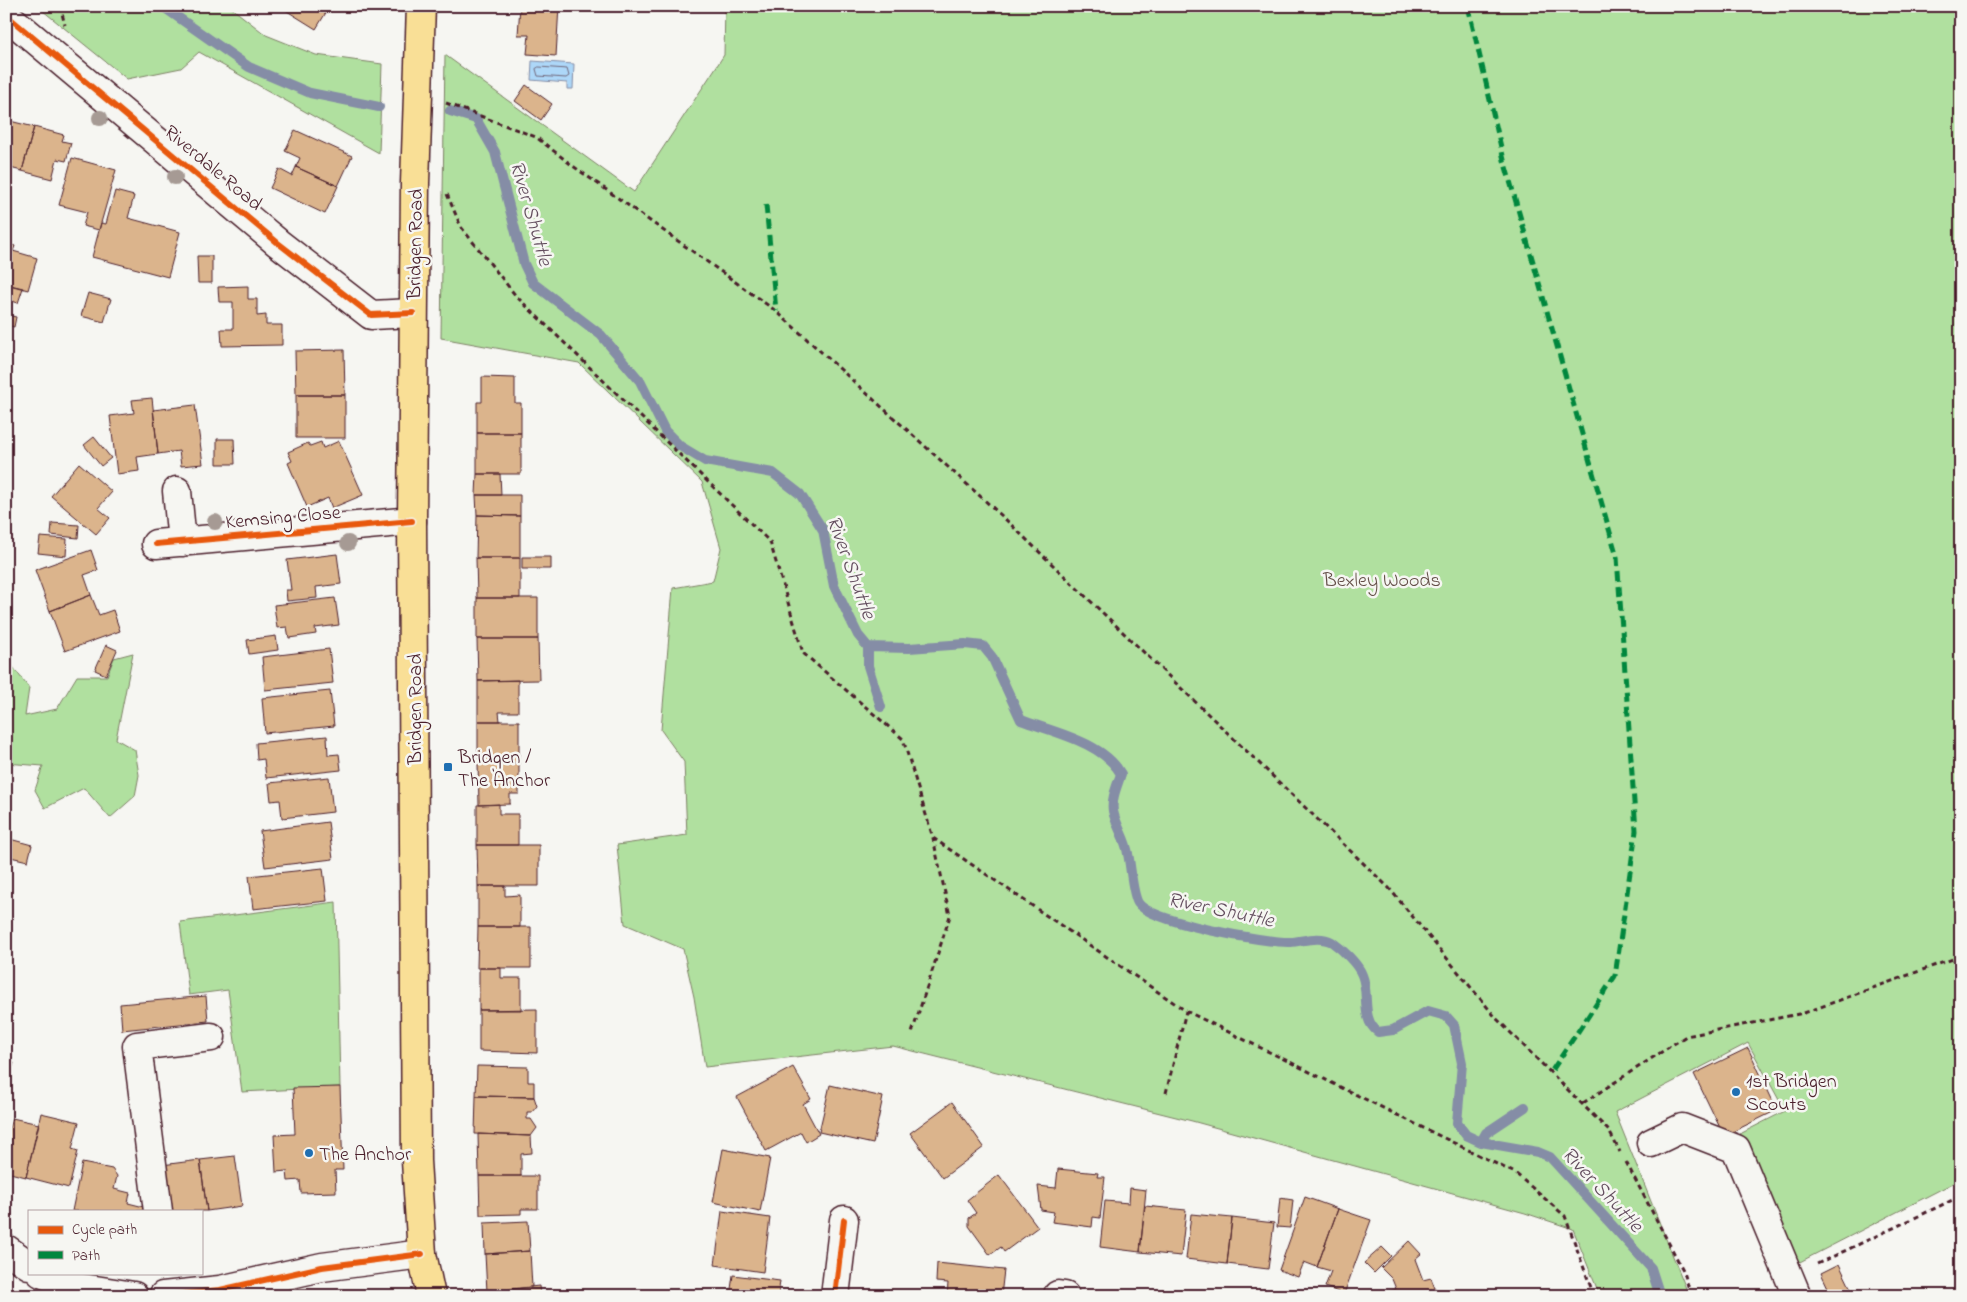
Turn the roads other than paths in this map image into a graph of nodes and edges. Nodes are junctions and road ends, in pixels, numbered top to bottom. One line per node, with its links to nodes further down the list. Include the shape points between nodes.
1 (421, 6): 3 (main road, Bridgen Road)
2 (6, 14): 3 (street, Riverdale Road, via 278,243 372,315)
3 (413, 313): 5 (main road, Bridgen Road)
4 (177, 491): 5 (street, Kemsing Close, via 169,543)
5 (412, 521): 11 (main road, Bridgen Road, via 416,1161)
6 (211, 1037): 8 (street, via 137,1046)
7 (1651, 1143): 14 (street, via 1682,1128 1736,1149)
8 (158, 1210)
9 (844, 1220): 19 (street)
10 (6, 1249): 12 (street)
11 (422, 1254): 15 (street, via 322,1267 220,1290); 18 (main road, Bridgen Road)
12 (28, 1264)
13 (41, 1274): 16 (street); 17 (street, via 76,1287)
14 (1793, 1286)
15 (177, 1291)
16 (36, 1296)
17 (134, 1296)
18 (431, 1296)
19 (835, 1296)

